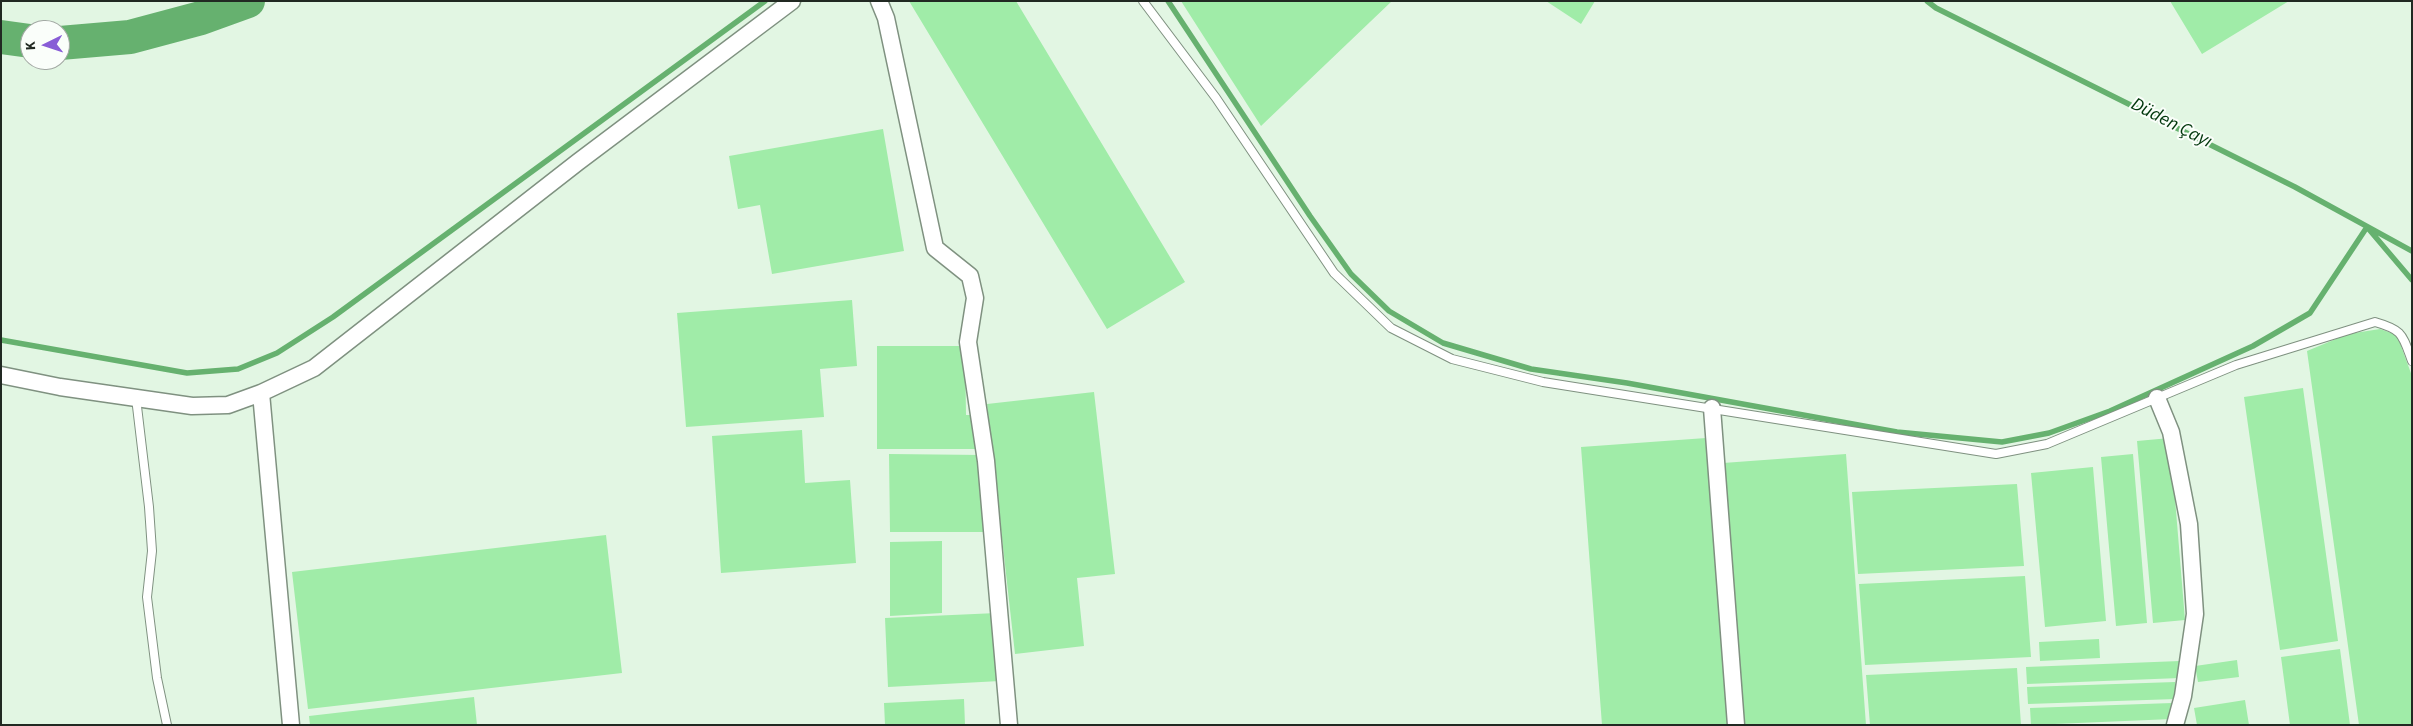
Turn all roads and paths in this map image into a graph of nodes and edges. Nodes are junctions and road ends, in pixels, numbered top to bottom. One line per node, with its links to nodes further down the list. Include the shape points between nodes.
1 (792, 1): 6 (street, via 578,162 314,368)
2 (879, 1): 12 (street, via 886,18 935,248 970,276 975,298 968,342 986,461)
3 (1143, 1): 9 (lane, via 1216,98 1334,273 1391,328 1452,359 1534,380)
4 (2412, 361): 8 (lane, via 2395,328 2374,322 2236,365)
5 (1, 375): 7 (street)
6 (261, 394): 7 (street, via 228,405 192,406); 11 (street)
7 (136, 398): 10 (lane, via 152,551 147,597 157,678)
8 (2158, 398): 9 (lane, via 2047,444 1996,454); 14 (street, via 2171,432 2189,524 2195,614 2183,696)
9 (1712, 408): 13 (street)
10 (167, 725)
11 (290, 725)
12 (1009, 725)
13 (1736, 725)
14 (2175, 725)

